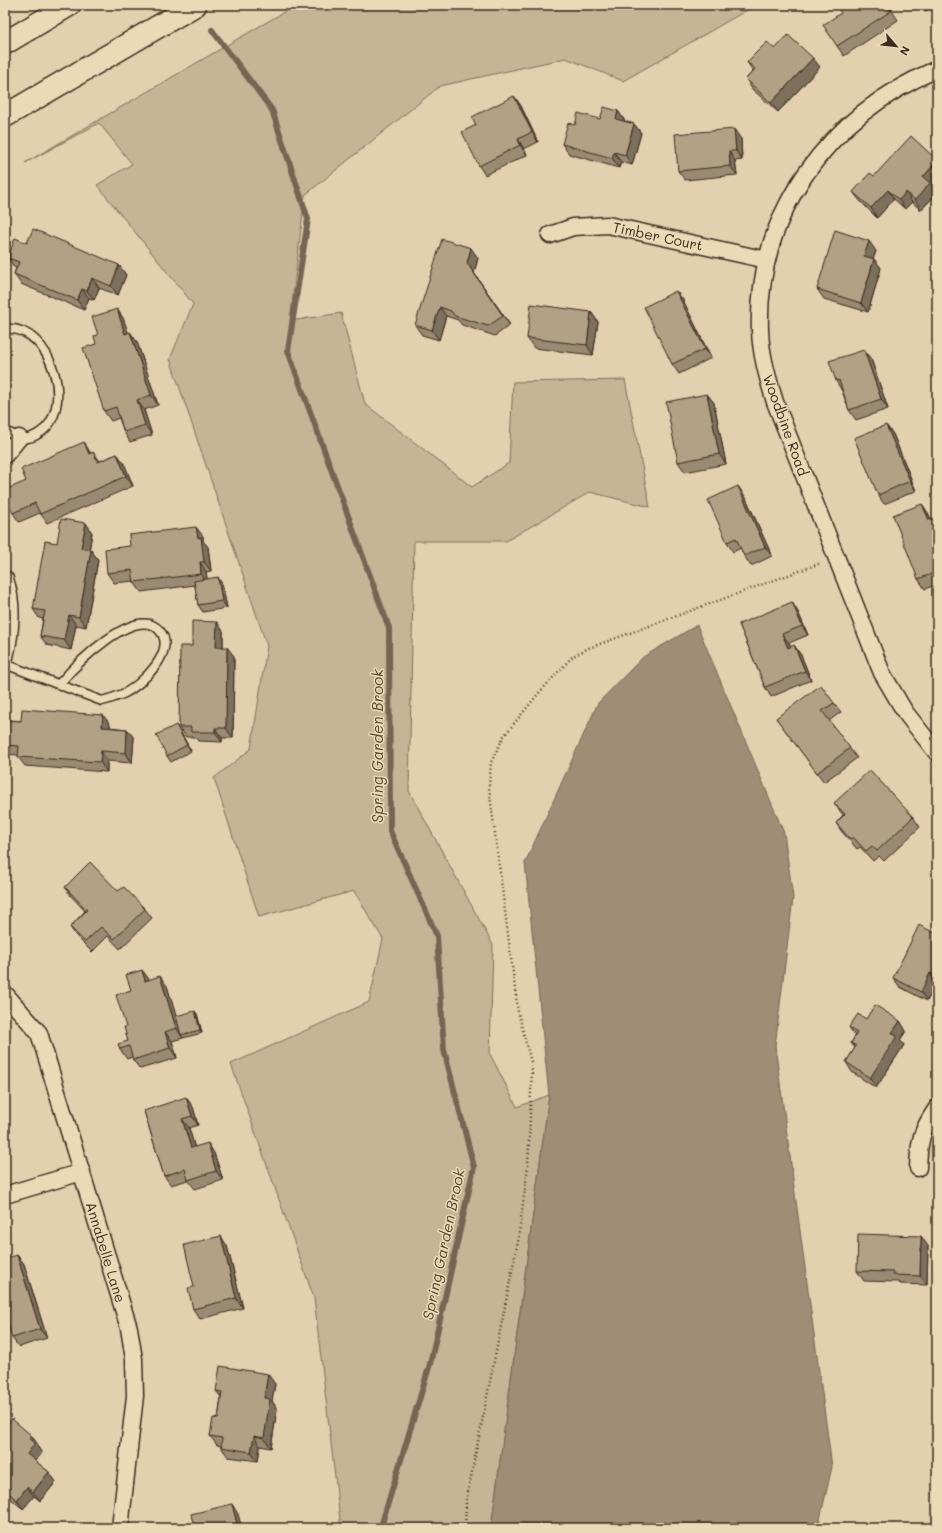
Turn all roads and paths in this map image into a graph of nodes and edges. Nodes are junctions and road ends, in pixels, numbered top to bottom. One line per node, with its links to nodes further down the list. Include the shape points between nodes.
1 (69, 5): 3 (highway)
2 (194, 5): 5 (highway)
3 (5, 43)
4 (937, 69): 7 (street, Woodbine Road, via 881,98 853,120 827,146 787,206)
5 (5, 116)
6 (550, 235): 7 (street, Timber Court, via 573,227 608,225)
7 (767, 260): 12 (street, Woodbine Road, via 761,296 760,332 765,368 775,402)
8 (5, 329): 10 (lane, via 24,332 36,339 54,370 57,388 56,411 51,424 33,437)
9 (5, 430): 10 (lane)
10 (19, 438): 11 (street)
11 (5, 455)
12 (836, 557): 17 (street, Woodbine Road, via 882,674 905,712); 24 (path, via 596,645 574,656 538,694 504,736 491,762 489,788 518,1012 532,1066 528,1166 518,1242 466,1502)
13 (5, 579): 14 (street, via 11,611 10,638)
14 (5, 657)
15 (5, 664): 16 (lane)
16 (59, 684): 16 (lane, via 73,668 116,632 144,623 160,630 164,638 165,647 158,662 144,679 126,692 102,701)
17 (937, 753)
18 (6, 995): 21 (street, Annabelle Lane, via 39,1033)
19 (937, 1108): 20 (street, via 919,1142)
20 (918, 1168)
21 (82, 1172): 22 (street); 23 (street, Annabelle Lane, via 129,1328 134,1360 135,1396)
22 (5, 1195)
23 (120, 1528)
24 (465, 1528)

